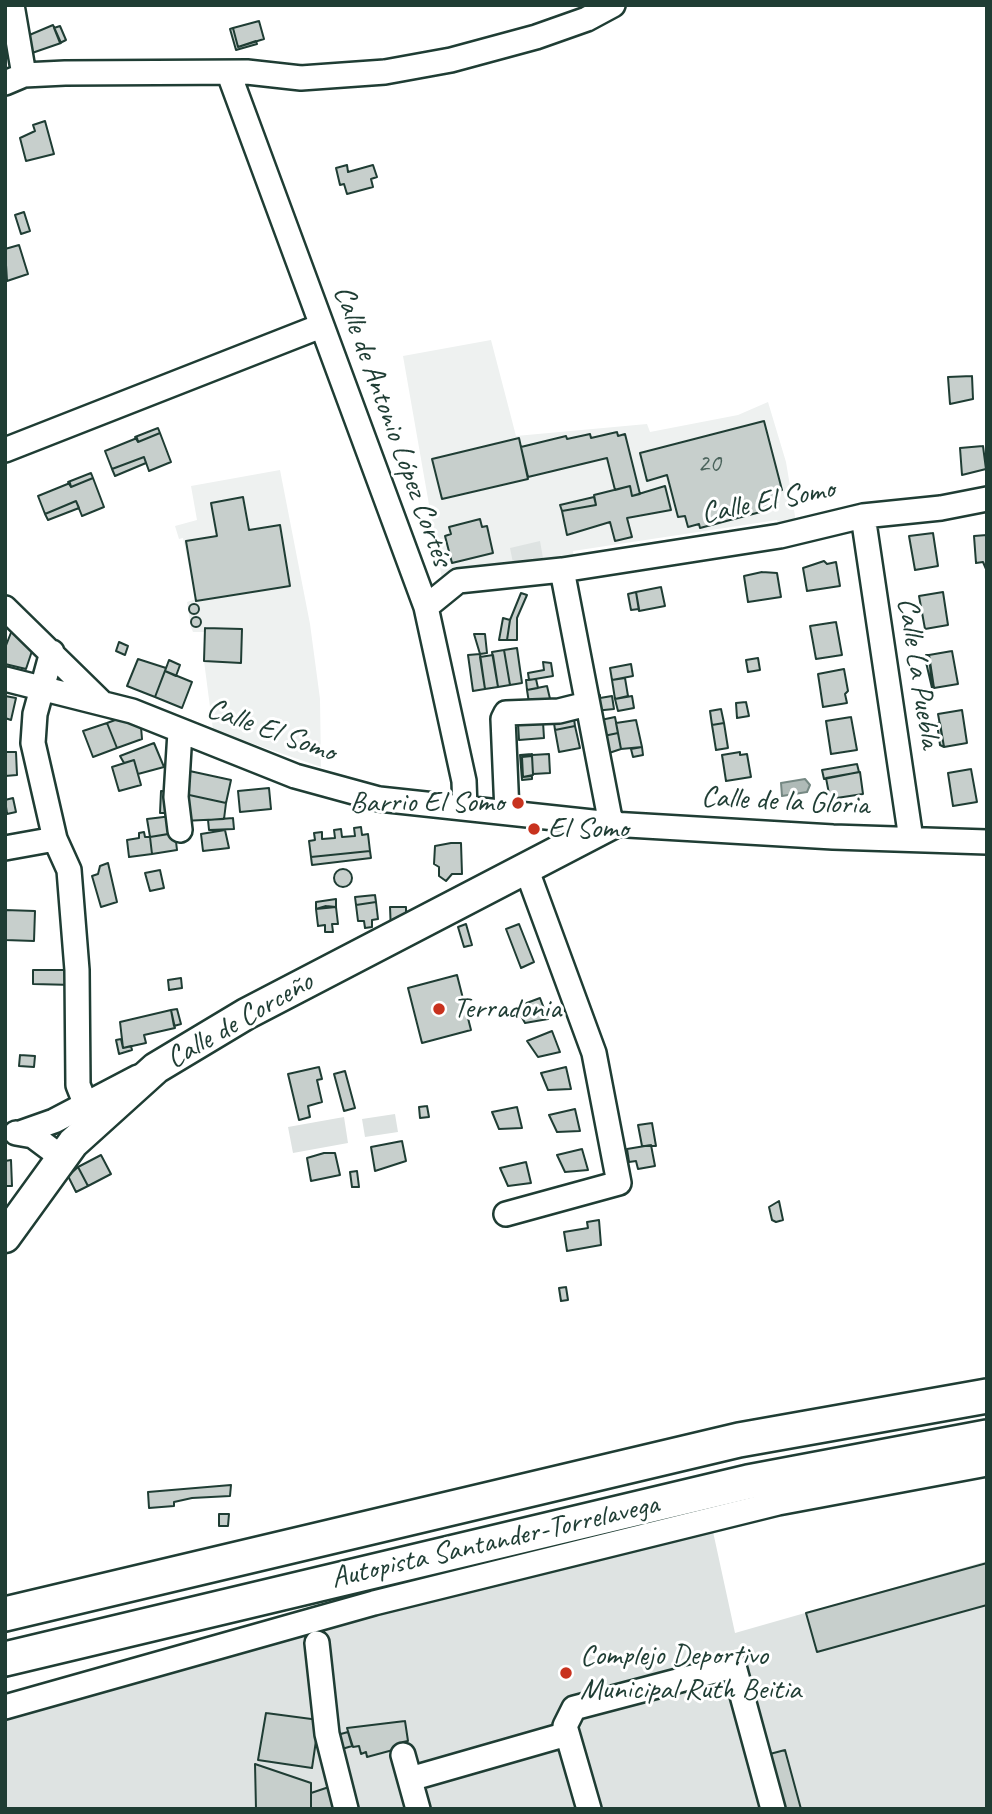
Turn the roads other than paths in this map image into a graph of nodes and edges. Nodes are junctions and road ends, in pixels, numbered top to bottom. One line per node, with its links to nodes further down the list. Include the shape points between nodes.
1 (12, 5): 4 (street)
2 (613, 5): 3 (street, via 536,37 385,72 301,78)
3 (229, 74): 4 (street); 5 (street, Calle de Antonio López Cortés)
4 (15, 79)
5 (321, 326): 6 (street); 10 (street, Calle de Antonio López Cortés)
6 (5, 450)
7 (987, 499): 8 (street, Calle El Somo)
8 (863, 516): 9 (street, Calle El Somo, via 780,536); 24 (street, Calle La Puebla)
9 (562, 570): 10 (street, Calle El Somo, via 458,581); 16 (street)
10 (426, 607): 18 (street, Calle de Antonio López Cortés, via 464,780)
11 (5, 608): 12 (street)
12 (52, 652): 14 (street); 15 (street)
13 (5, 679): 14 (street, Calle El Somo)
14 (42, 687): 15 (street, Calle El Somo); 23 (street, via 33,743)
15 (100, 701): 17 (street, Calle El Somo)
16 (587, 704): 19 (street, via 559,711 506,713); 21 (street)
17 (180, 732): 18 (street, Calle El Somo, via 350,793); 22 (street, Calle El Somo, via 176,797)
18 (465, 808): 19 (street, Calle El Somo)
19 (507, 812): 20 (street, Calle El Somo)
20 (581, 821): 21 (street, Calle de la Gloria); 26 (main road, Calle de Corceño)
21 (611, 824): 24 (street, Calle de la Gloria); 26 (main road, Calle de Corceño)
22 (180, 830)
23 (55, 839): 27 (street); 29 (street, via 69,870 77,970)
24 (911, 839): 25 (street, Calle de la Gloria)
25 (987, 842)
26 (562, 847): 28 (main road, Calle de Corceño)
27 (5, 848)
28 (526, 868): 29 (main road, Calle de Corceño, via 447,921 246,1014 156,1068); 31 (street, via 594,1053 619,1183)
29 (76, 1128): 30 (street); 30 (street, via 33,1136); 32 (main road, Calle de Corceño)
30 (13, 1133)
31 (506, 1214)
32 (5, 1237)
33 (987, 1396): 36 (highway, Autopista Santander-Torrelavega, via 740,1440)
34 (987, 1437): 38 (highway, Autopista Santander-Torrelavega, via 748,1482)
35 (987, 1464): 39 (street, via 778,1503 374,1603)
36 (5, 1615)
37 (317, 1643): 43 (street, via 327,1734)
38 (5, 1659)
39 (5, 1707)
40 (567, 1734): 42 (street); 45 (street); 46 (street, via 565,1726 574,1707 734,1666)
41 (403, 1755): 42 (street)
42 (410, 1779): 44 (street)
43 (346, 1809)
44 (418, 1809)
45 (589, 1809)
46 (773, 1809)

